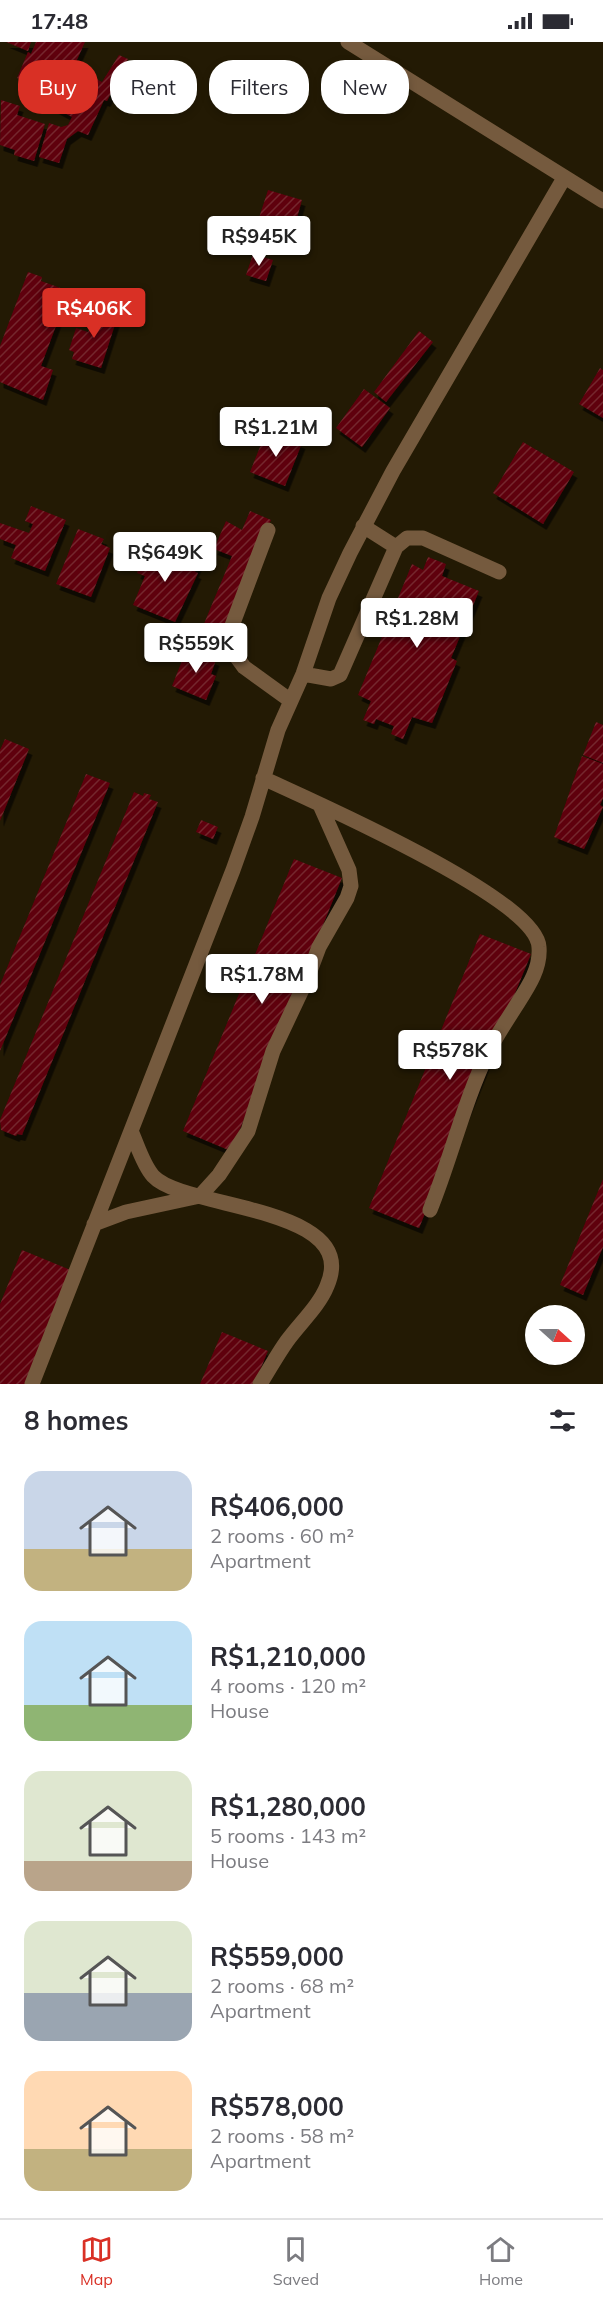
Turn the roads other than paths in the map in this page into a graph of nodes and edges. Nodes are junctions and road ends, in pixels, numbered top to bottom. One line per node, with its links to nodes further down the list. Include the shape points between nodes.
1 (348, 42): 2 (street)
2 (564, 178): 3 (street); 4 (street)
3 (603, 201)
4 (363, 526): 6 (street); 8 (street, via 328,598)
5 (268, 530): 9 (street, via 230,631 233,652 244,667)
6 (396, 547): 7 (street, via 407,538 423,538); 8 (street, via 340,675 331,679)
7 (500, 572)
8 (303, 674): 9 (street)
9 (291, 701): 10 (street)
10 (264, 778): 11 (street); 12 (street, via 233,870)
11 (320, 805): 13 (street, via 349,870 351,886 273,1051 248,1131); 14 (street, via 406,846 494,896 533,932 540,944 531,983 489,1051 468,1100)
12 (131, 1131): 13 (street, via 153,1176); 15 (street)
13 (200, 1196): 15 (street, via 126,1212); 17 (street, via 298,1225 316,1236 332,1267 328,1286)
14 (430, 1210)
15 (94, 1224): 16 (street)
16 (32, 1384)
17 (260, 1384)

